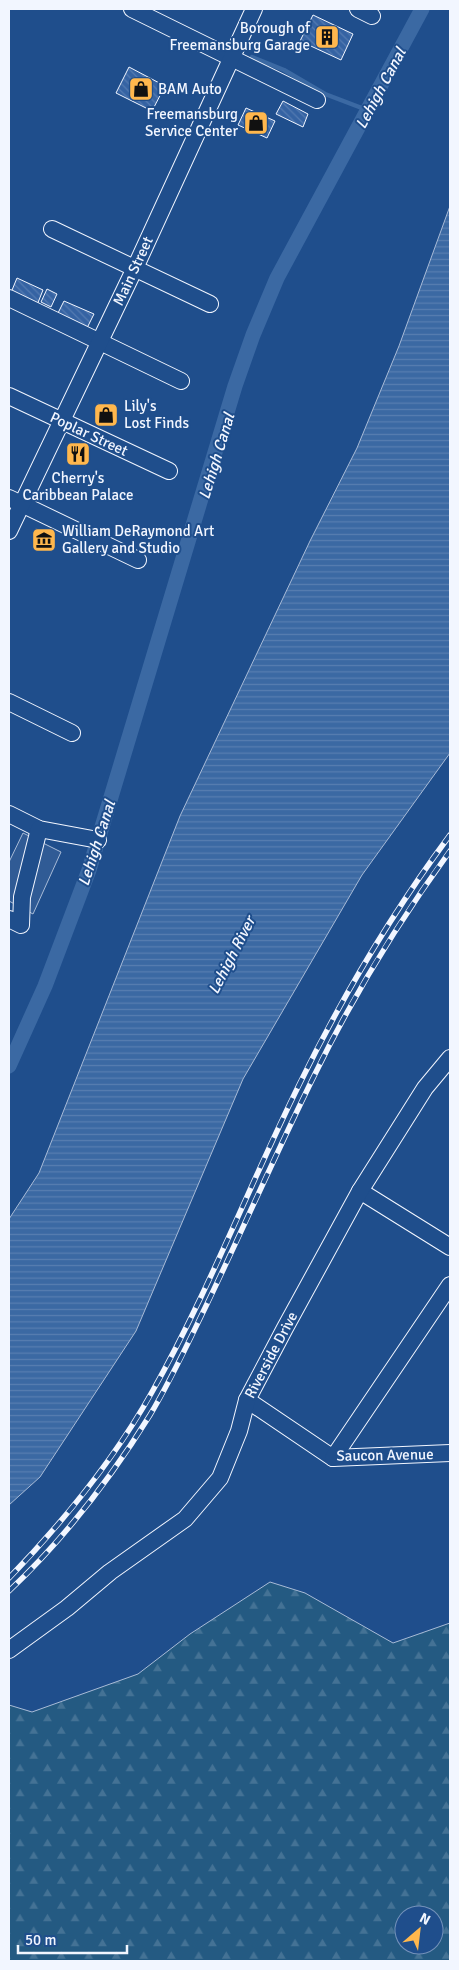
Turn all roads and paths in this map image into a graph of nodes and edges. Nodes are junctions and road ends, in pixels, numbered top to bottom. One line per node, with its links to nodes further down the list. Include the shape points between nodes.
1 (132, 9): 3 (street)
2 (254, 9): 3 (street, Main Street)
3 (232, 58): 4 (street); 6 (street, Main Street)
4 (317, 100)
5 (52, 229): 6 (street)
6 (135, 268): 8 (street); 9 (street, Main Street)
7 (9, 298): 9 (street)
8 (210, 304)
9 (99, 341): 10 (street); 12 (street, Main Street)
10 (181, 382)
11 (9, 396): 12 (street, Poplar Street)
12 (61, 421): 13 (street, Poplar Street); 14 (street, Main Street)
13 (169, 471)
14 (15, 501): 15 (street, Main Street); 16 (street)
15 (9, 531)
16 (138, 560)
17 (9, 702): 18 (street)
18 (72, 733)
19 (9, 814): 20 (street)
20 (38, 829): 21 (street); 22 (street)
21 (98, 840)
22 (15, 922)
23 (450, 1058): 24 (street, Riverside Drive, via 425,1088)
24 (360, 1191): 25 (street); 27 (street, Riverside Drive)
25 (450, 1247)
26 (450, 1285): 29 (street)
27 (247, 1400): 29 (street, Saucon Avenue); 30 (street, Riverside Drive, via 239,1431 220,1478 185,1519)
28 (450, 1454): 29 (street, Saucon Avenue)
29 (333, 1458)
30 (9, 1650)

